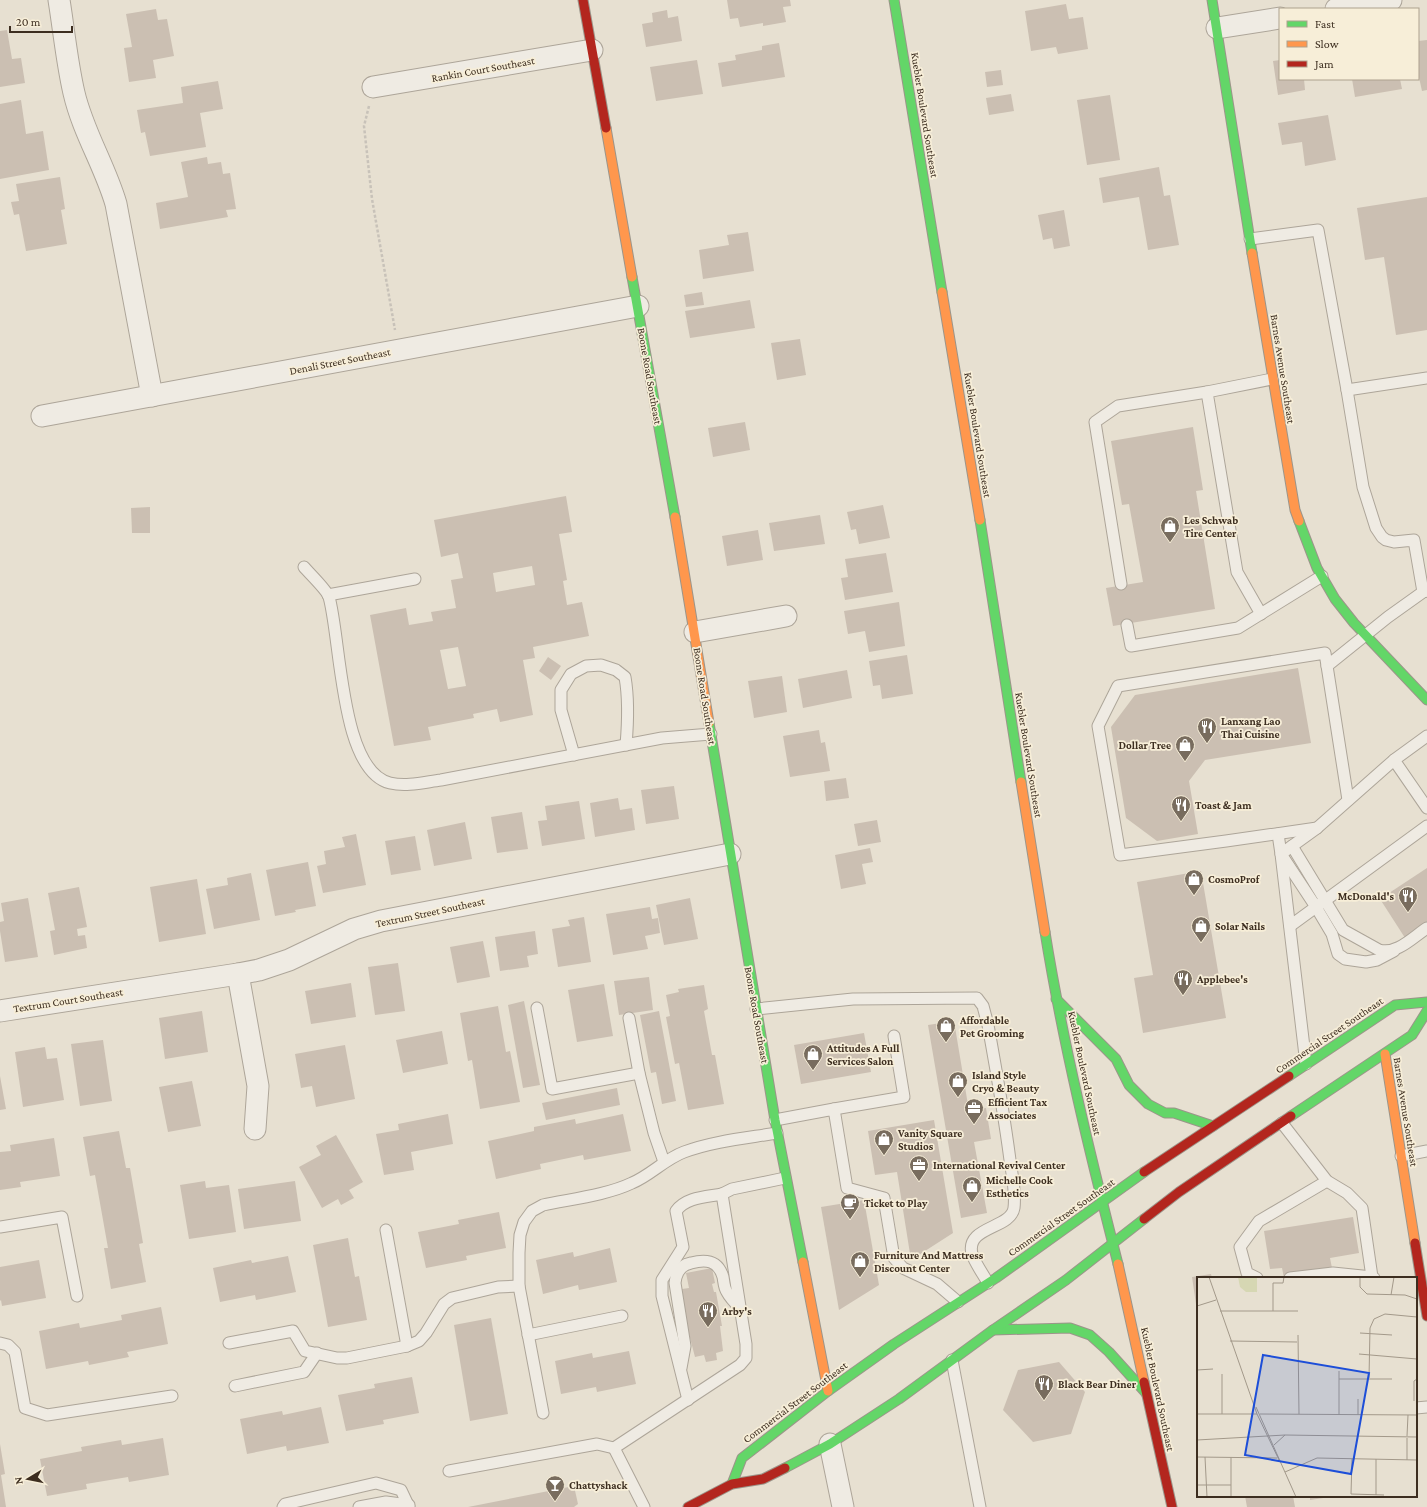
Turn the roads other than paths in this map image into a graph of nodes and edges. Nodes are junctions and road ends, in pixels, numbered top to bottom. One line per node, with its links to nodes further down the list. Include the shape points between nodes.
1 (59, 0): 17 (street, via 74,94 116,204)
2 (583, 0): 9 (main road, Boone Road Southeast)
3 (894, 0): 52 (main road, Kuebler Boulevard Southeast)
4 (1212, 0): 8 (main road, Barnes Avenue Southeast)
5 (1391, 0): 6 (street)
6 (1342, 8)
7 (1279, 18): 8 (street)
8 (1217, 28): 11 (main road, Barnes Avenue Southeast)
9 (592, 50): 10 (street, Rankin Court Southeast); 12 (main road, Boone Road Southeast)
10 (374, 87)
11 (1250, 239): 14 (main road, Barnes Avenue Southeast); 15 (lane, via 1318,230)
12 (638, 306): 17 (street, Denali Street Southeast); 28 (main road, Boone Road Southeast)
13 (1427, 378): 15 (lane)
14 (1272, 379): 16 (lane); 20 (main road, Barnes Avenue Southeast, via 1295,510)
15 (1348, 390): 23 (lane, via 1362,487 1376,528 1386,540 1414,540)
16 (1207, 392): 22 (lane, via 1118,406 1095,422); 25 (lane, via 1237,572)
17 (152, 396): 18 (street, Denali Street Southeast)
18 (42, 416)
19 (304, 567): 24 (lane)
20 (1322, 576): 25 (lane); 29 (main road, Barnes Avenue Southeast, via 1335,599)
21 (415, 579): 24 (lane)
22 (1121, 584)
23 (1425, 591): 29 (lane)
24 (328, 596): 35 (lane, via 356,745 366,766 379,778 390,783 406,785)
25 (1261, 614): 27 (lane, via 1238,628 1131,646)
26 (786, 616): 28 (street)
27 (1127, 625)
28 (695, 632): 32 (main road, Boone Road Southeast)
29 (1365, 635): 30 (lane); 31 (main road, Barnes Avenue Southeast)
30 (1327, 666): 37 (lane); 41 (lane, via 1325,653 1118,686 1098,726 1120,855)
31 (1427, 700)
32 (711, 734): 34 (lane, via 662,738); 43 (main road, Boone Road Southeast)
33 (1427, 736): 36 (lane)
34 (626, 745): 35 (lane); 35 (lane, via 628,693 625,677 616,670 601,665 586,666 571,674 561,690 561,710)
35 (574, 755)
36 (1394, 760): 37 (lane); 38 (lane)
37 (1348, 800): 40 (lane)
38 (1427, 808)
39 (1427, 826): 45 (lane)
40 (1317, 828): 41 (lane); 42 (lane)
41 (1278, 834): 44 (lane)
42 (1292, 846): 44 (lane); 45 (lane)
43 (730, 854): 50 (street, Textrum Street Southeast, via 381,921 354,929 289,960); 55 (main road, Boone Road Southeast)
44 (1281, 854): 46 (lane); 47 (lane)
45 (1325, 900): 46 (lane); 49 (lane, via 1343,930 1379,950)
46 (1316, 907): 47 (lane); 49 (lane, via 1332,934 1338,954 1345,959 1366,962 1378,960)
47 (1290, 926): 61 (lane)
48 (1427, 928): 49 (lane)
49 (1394, 951)
50 (238, 974): 51 (street, Textrum Street Southeast); 67 (street, via 258,1086)
51 (136, 990): 56 (street, Textrum Court Southeast)
52 (1056, 999): 66 (main road, via 1116,1059 1129,1085 1148,1104 1165,1113 1174,1113); 75 (main road, Kuebler Boulevard Southeast)
53 (1427, 1002): 61 (main road, Commercial Street Southeast, via 1394,1006)
54 (537, 1008): 62 (lane, via 552,1089)
55 (756, 1009): 64 (main road, Boone Road Southeast); 83 (lane, via 853,999 977,998 983,1006 988,1024 1014,1192 1014,1209 1011,1215 980,1234 972,1245 972,1254)
56 (0, 1011)
57 (1427, 1011): 60 (main road, via 1412,1035)
58 (629, 1018): 62 (lane)
59 (894, 1036): 63 (lane, via 904,1097)
60 (1385, 1054): 65 (main road); 70 (main road, Barnes Avenue Southeast)
61 (1306, 1064): 66 (main road, Commercial Street Southeast)
62 (639, 1073): 71 (lane)
63 (834, 1109): 64 (lane); 86 (lane, via 847,1188 884,1198 894,1258 903,1268 937,1284)
64 (775, 1120): 68 (main road, Boone Road Southeast)
65 (1282, 1123): 73 (lane); 78 (main road, via 1179,1192)
66 (1213, 1126): 75 (main road, Commercial Street Southeast)
67 (256, 1129)
68 (777, 1133): 71 (lane, via 707,1145); 72 (main road, Boone Road Southeast)
69 (1427, 1151): 70 (lane)
70 (1401, 1156): 82 (main road, Barnes Avenue Southeast)
71 (664, 1162): 84 (lane, via 633,1183 618,1189 543,1205 532,1211 524,1222 520,1235)
72 (785, 1178): 74 (lane, via 732,1189); 99 (main road, Boone Road Southeast)
73 (1327, 1181): 79 (lane, via 1259,1221 1240,1247 1247,1273); 81 (lane, via 1347,1193 1362,1208)
74 (722, 1194): 87 (lane); 97 (lane, via 688,1201 676,1211 683,1247 662,1280 662,1296)
75 (1102, 1204): 78 (main road, Kuebler Boulevard Southeast); 83 (main road, Commercial Street Southeast)
76 (0, 1227): 85 (lane, via 62,1217)
77 (386, 1230): 94 (lane)
78 (1113, 1245): 90 (main road); 100 (main road, Kuebler Boulevard Southeast)
79 (1255, 1277)
80 (1299, 1277): 81 (lane, via 1333,1273)
81 (1373, 1277)
82 (1419, 1280): 89 (main road, Barnes Avenue Southeast)
83 (988, 1283): 86 (main road, Commercial Street Southeast)
84 (519, 1286): 91 (lane); 94 (lane, via 498,1287 452,1298 444,1304 419,1341)
85 (77, 1296)
86 (958, 1302): 99 (main road, Commercial Street Southeast)
87 (741, 1310): 97 (lane, via 726,1292 720,1269 715,1264 698,1261 682,1266 676,1274 675,1283 685,1346); 102 (lane, via 746,1358 740,1365)
88 (622, 1316): 91 (lane)
89 (1427, 1316)
90 (993, 1330): 96 (main road); 100 (main road, via 1070,1328 1090,1335)
91 (528, 1335): 105 (lane)
92 (0, 1343): 101 (lane, via 8,1344 15,1352 25,1408 47,1415)
93 (229, 1343): 95 (lane, via 292,1331 305,1351)
94 (407, 1346): 95 (lane, via 347,1358)
95 (317, 1354): 98 (lane, via 304,1372)
96 (952, 1360): 106 (main road, via 899,1399); 116 (lane)
97 (680, 1371): 102 (lane)
98 (235, 1386)
99 (828, 1391): 109 (main road, Commercial Street Southeast, via 742,1458)
100 (1148, 1394): 117 (main road, Kuebler Boulevard Southeast)
101 (172, 1396)
102 (688, 1400): 107 (lane)
103 (1427, 1407): 104 (lane)
104 (1417, 1408)
105 (543, 1413)
106 (830, 1444): 109 (main road, via 763,1479); 115 (street)
107 (614, 1448): 108 (lane, via 597,1444); 113 (lane)
108 (449, 1471)
109 (732, 1484): 114 (main road)
110 (409, 1506): 111 (lane, via 402,1490 376,1483 285,1504); 112 (lane, via 386,1502)
111 (283, 1507)
112 (359, 1507)
113 (644, 1507)
114 (688, 1507)
115 (843, 1507)
116 (980, 1507)
117 (1172, 1507)

